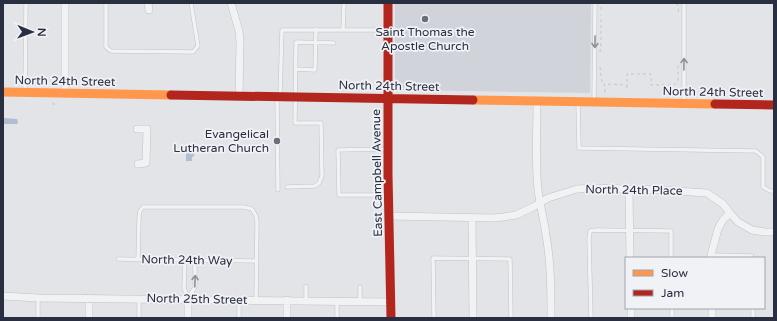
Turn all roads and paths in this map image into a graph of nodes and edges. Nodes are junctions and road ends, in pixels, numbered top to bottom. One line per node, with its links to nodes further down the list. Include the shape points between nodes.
1 (26, 3): 26 (lane)
2 (65, 3): 27 (street)
3 (106, 3): 4 (lane, via 106,47 111,51 193,52 198,46)
4 (191, 3)
5 (231, 3): 29 (street, via 240,42)
6 (344, 3): 14 (lane)
7 (388, 3): 15 (main road, East Campbell Avenue)
8 (595, 3): 35 (lane, one-way to 35)
9 (602, 3): 18 (path)
10 (677, 3): 12 (path)
11 (684, 3): 36 (lane, one-way to 11)
12 (678, 10)
13 (316, 29): 14 (lane); 16 (lane); 30 (lane, via 282,30)
14 (343, 30): 15 (lane)
15 (388, 30): 32 (main road, East Campbell Avenue)
16 (316, 43): 17 (lane); 20 (lane, via 315,70); 20 (lane, via 296,42)
17 (334, 43)
18 (600, 56)
19 (599, 63): 22 (path)
20 (296, 70): 31 (lane)
21 (678, 72): 23 (path, via 678,81 674,85 651,85 651,74 627,74)
22 (604, 84): 23 (path); 28 (path)
23 (627, 85): 24 (path)
24 (627, 88)
25 (3, 92): 26 (main road, North 24th Street)
26 (25, 92): 27 (main road, North 24th Street)
27 (65, 92): 29 (main road, North 24th Street)
28 (606, 92)
29 (239, 96): 30 (main road, North 24th Street)
30 (279, 96): 31 (main road, North 24th Street); 45 (lane)
31 (295, 97): 32 (main road, North 24th Street); 43 (lane, via 295,123 321,123 322,176 315,186)
32 (388, 98): 33 (main road, North 24th Street); 41 (main road, East Campbell Avenue)
33 (537, 101): 34 (main road, North 24th Street); 48 (street, via 537,172)
34 (578, 102): 35 (main road, North 24th Street); 46 (lane, via 579,148 756,152 763,158 763,187)
35 (594, 102): 36 (main road, North 24th Street)
36 (684, 103): 39 (main road, North 24th Street)
37 (52, 104): 38 (path)
38 (58, 104)
39 (774, 105)
40 (137, 129): 42 (street, via 147,129 146,163)
41 (388, 149): 47 (main road, East Campbell Avenue); 47 (lane, via 338,150 338,158 339,195)
42 (138, 164)
43 (287, 187)
44 (629, 189): 48 (street, North 24th Place, via 577,189); 49 (street, North 24th Place, via 707,193 723,204); 52 (street)
45 (278, 190)
46 (774, 191)
47 (389, 195): 50 (main road, East Campbell Avenue)
48 (540, 202): 51 (street, North 24th Place, via 509,216); 89 (street, via 549,255)
49 (730, 213): 53 (street, North 24th Place, via 738,222 752,230); 56 (street, via 718,229)
50 (389, 216): 51 (street, North 24th Place); 77 (main road, East Campbell Avenue)
51 (472, 218): 58 (street)
52 (630, 230): 54 (street); 55 (lane, via 671,231); 90 (lane, via 590,231 588,239)
53 (774, 232)
54 (630, 257)
55 (671, 257)
56 (711, 257): 57 (lane)
57 (752, 257)
58 (472, 258): 86 (lane, via 433,258); 87 (street); 88 (lane, via 510,259)
59 (118, 259): 60 (lane, North 24th Way)
60 (138, 260): 61 (lane, North 24th Way); 63 (lane, via 138,218 143,207 244,207 252,209 256,216)
61 (185, 260): 62 (lane, North 24th Way); 70 (lane, via 184,288)
62 (195, 260): 63 (lane, North 24th Way); 70 (lane, one-way to 62, via 195,287)
63 (256, 261): 72 (lane)
64 (306, 286): 74 (lane)
65 (360, 288): 76 (lane)
66 (3, 296): 67 (street, North 25th Street)
67 (38, 298): 68 (street, North 25th Street); 78 (lane)
68 (89, 298): 69 (street, North 25th Street); 79 (street)
69 (139, 299): 70 (street, North 25th Street); 80 (lane)
70 (188, 299): 71 (street, North 25th Street); 81 (street)
71 (239, 300): 72 (street, North 25th Street); 82 (lane)
72 (256, 300): 73 (street, North 25th Street)
73 (287, 300): 74 (street, North 25th Street); 83 (street)
74 (306, 301): 75 (street, North 25th Street)
75 (337, 301): 76 (street, North 25th Street); 84 (lane)
76 (360, 301): 77 (street, North 25th Street)
77 (391, 302): 85 (main road, East Campbell Avenue)
78 (38, 318)
79 (89, 318)
80 (139, 318)
81 (188, 318)
82 (239, 318)
83 (287, 318)
84 (337, 318)
85 (391, 318)
86 (434, 318)
87 (473, 318)
88 (512, 318)
89 (551, 318)
90 (591, 318)

